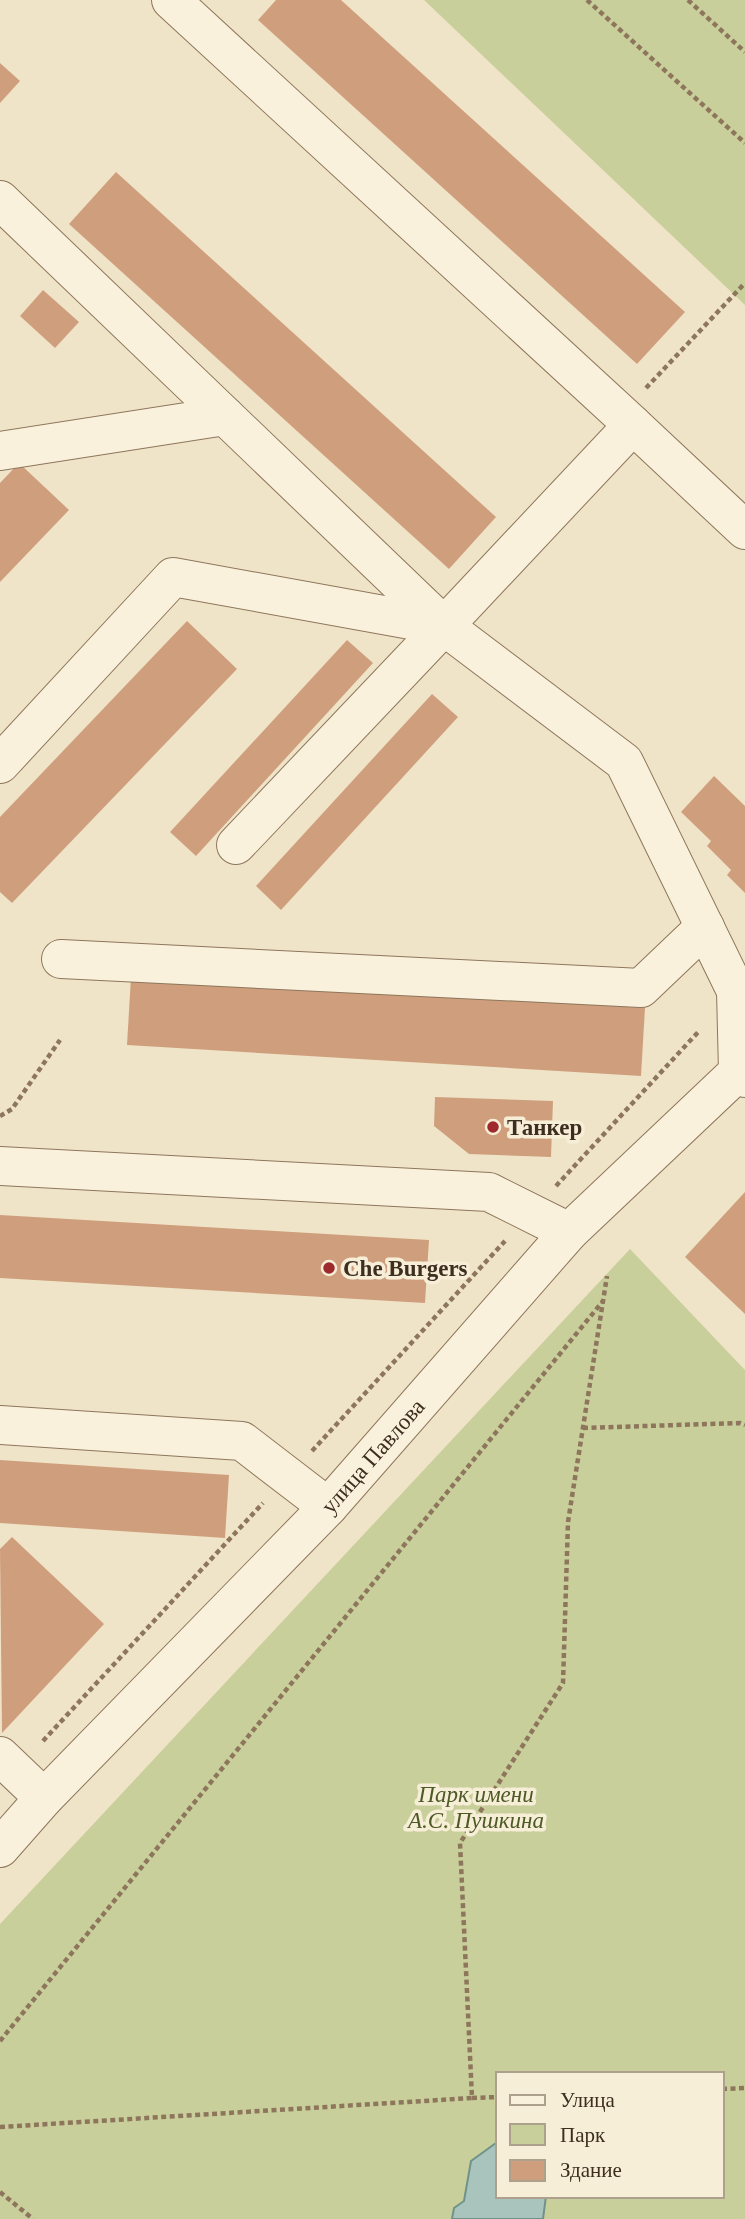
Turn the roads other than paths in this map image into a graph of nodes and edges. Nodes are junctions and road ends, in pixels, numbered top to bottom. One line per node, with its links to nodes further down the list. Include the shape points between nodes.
1 (171, 0): 4 (street)
2 (0, 200): 3 (street)
3 (225, 416): 5 (street); 7 (street)
4 (627, 420): 6 (street); 7 (street)
5 (0, 452)
6 (745, 530)
7 (444, 626): 8 (street, via 173,577); 9 (street); 10 (street, via 624,762)
8 (0, 764)
9 (236, 845)
10 (705, 927): 11 (street, via 641,988); 12 (street, via 736,991)
11 (61, 959)
12 (743, 1072): 14 (street, улица Павлова)
13 (0, 1166): 14 (street, via 489,1192)
14 (569, 1232): 16 (street, улица Павлова)
15 (0, 1424): 16 (street, via 242,1441)
16 (328, 1507): 18 (street, улица Павлова)
17 (8, 1763): 18 (street)
18 (44, 1798): 19 (street, улица Павлова)
19 (0, 1847)

